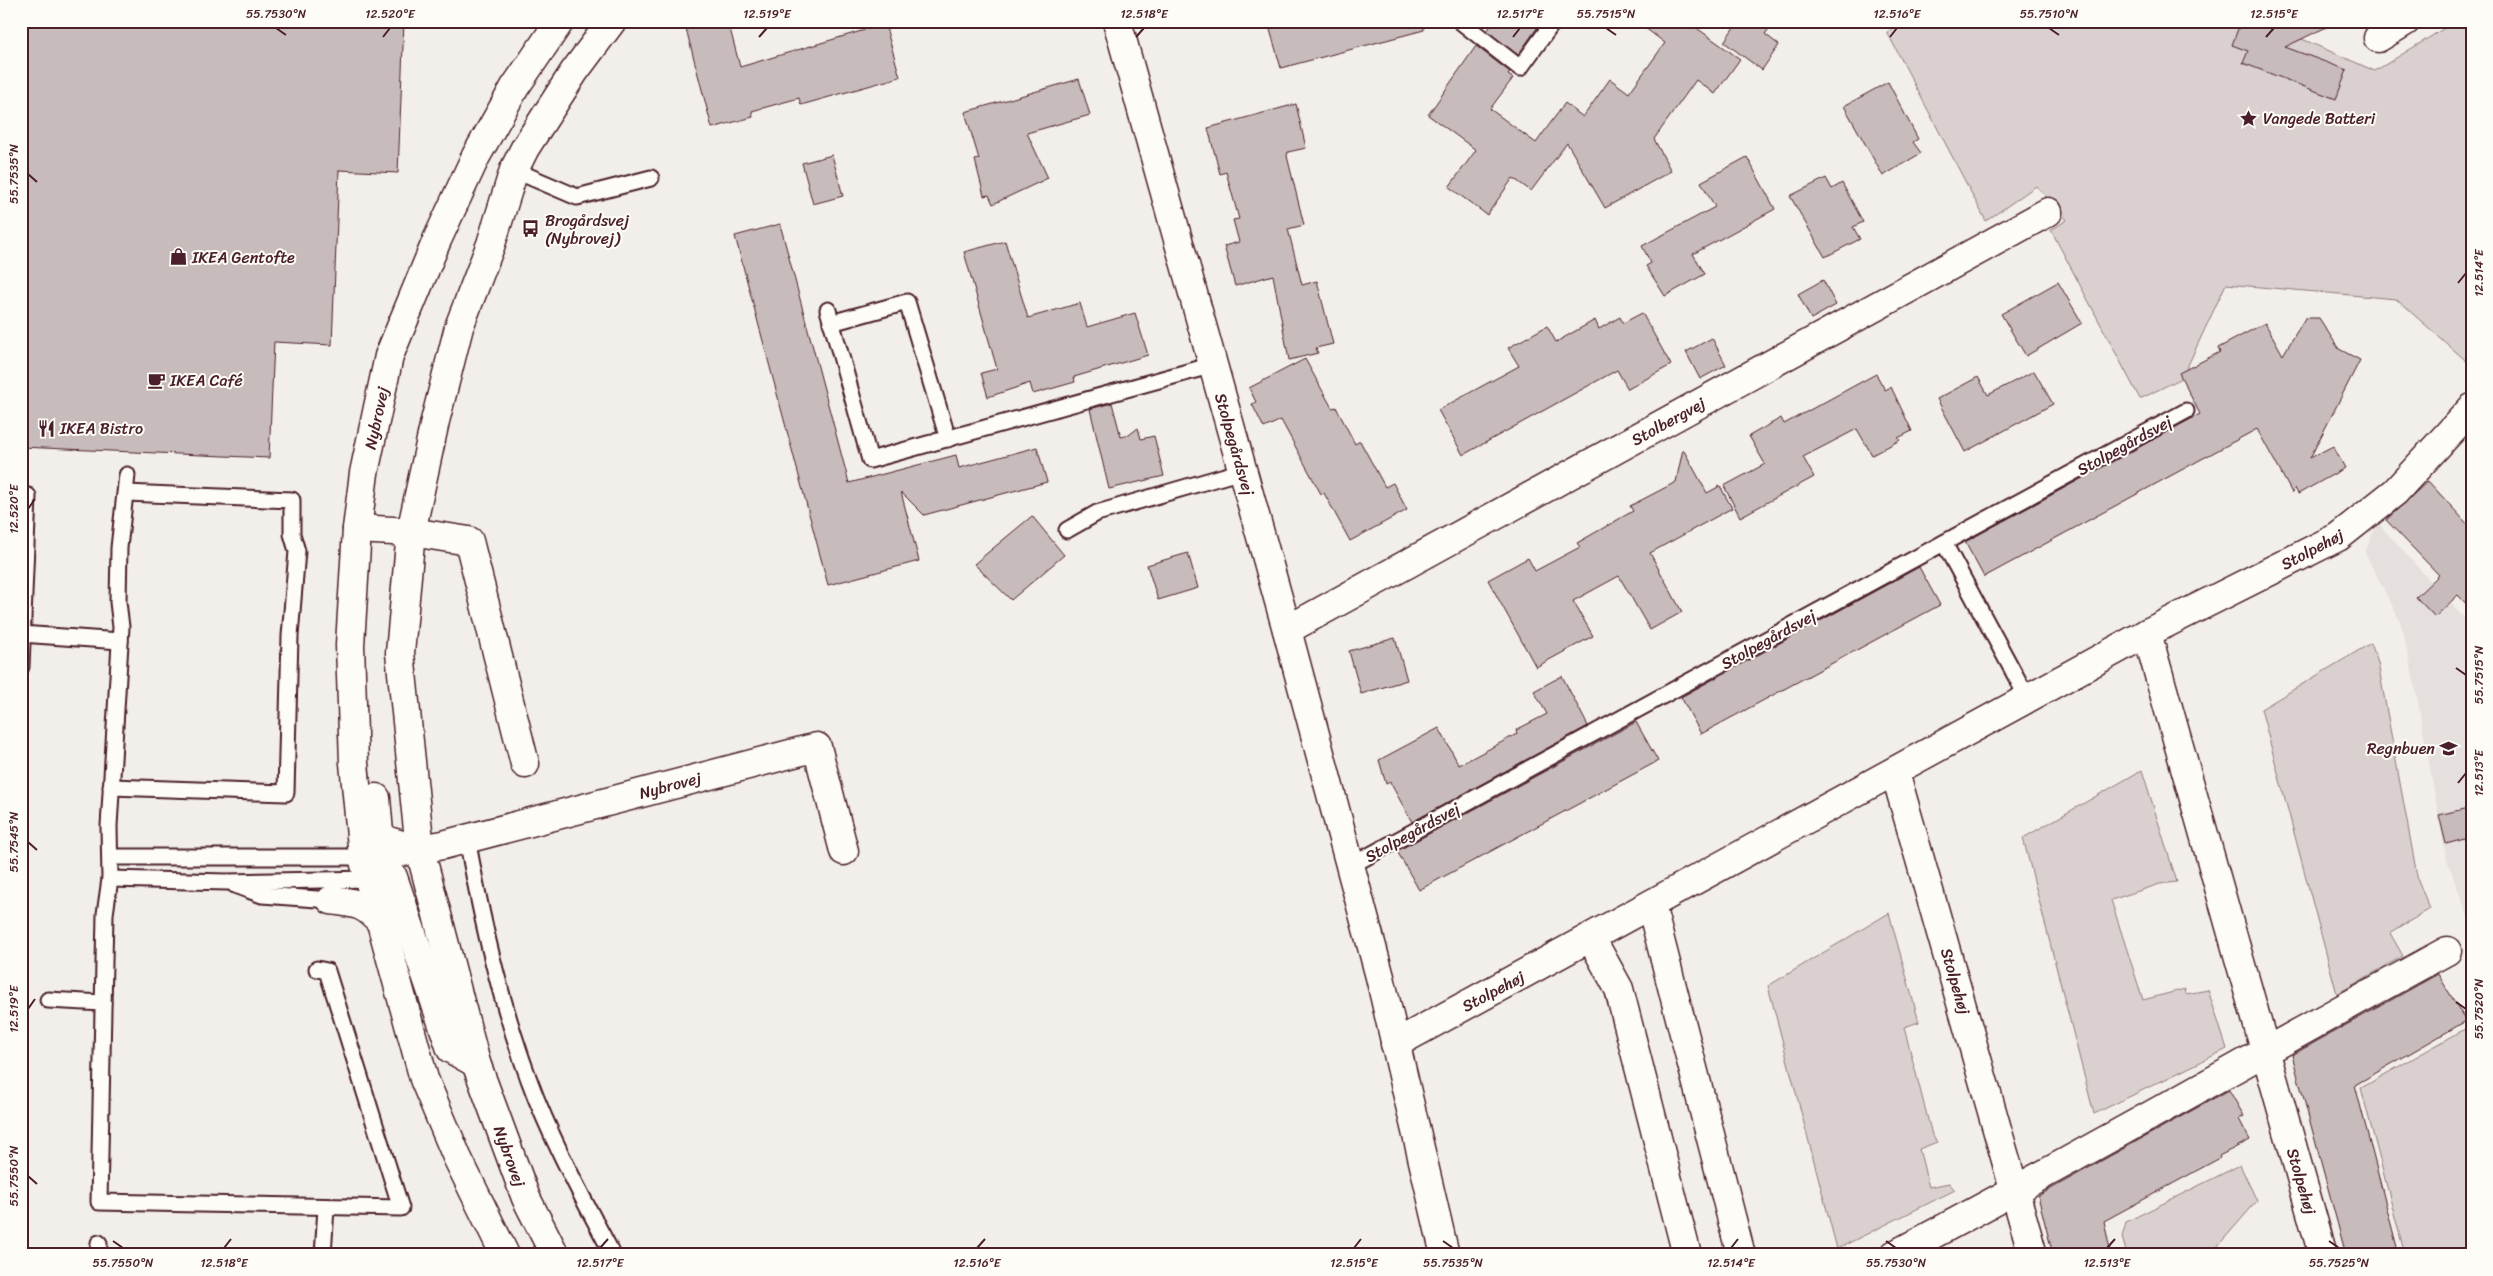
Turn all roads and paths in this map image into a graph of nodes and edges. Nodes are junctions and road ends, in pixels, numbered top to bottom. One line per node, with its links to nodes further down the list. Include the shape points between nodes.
1 (560, 21): 8 (street, Nybrovej, via 514,87)
2 (612, 21): 9 (street, Nybrovej, via 569,80)
3 (1117, 21): 12 (street, Stolpegårdsvej)
4 (1460, 21): 5 (lane, via 1520,68)
5 (1554, 21)
6 (2406, 21): 7 (street)
7 (2378, 38)
8 (476, 156): 9 (street); 20 (street, Nybrovej, via 436,240 389,356 364,473)
9 (514, 170): 10 (lane, via 577,197); 22 (street, Nybrovej, via 492,244 459,327)
10 (651, 178)
11 (2048, 212): 24 (street, Stolbergvej)
12 (1213, 365): 15 (lane); 16 (street, Stolpegårdsvej)
13 (2472, 408): 25 (street, Stolpehøj, via 2395,492 2338,537)
14 (2186, 411): 23 (lane, Stolpegårdsvej)
15 (948, 438): 15 (lane, via 870,460 829,316 907,302)
16 (1242, 471): 21 (lane, via 1097,513); 24 (street, Stolpegårdsvej)
17 (127, 475): 18 (lane)
18 (126, 493): 27 (lane, via 119,548); 33 (lane, via 292,500 292,534 297,551 290,636 286,793)
19 (25, 495): 26 (lane)
20 (357, 529): 22 (street); 30 (street, Nybrovej, via 350,646)
21 (1066, 530)
22 (411, 532): 31 (street, via 469,541); 35 (street, Nybrovej, via 400,653)
23 (1944, 543): 29 (lane); 38 (lane, Stolpegårdsvej)
24 (1287, 630): 38 (street, Stolpegårdsvej)
25 (2147, 633): 29 (street, Stolpehøj); 51 (street, Stolpehøj)
26 (22, 634): 27 (lane); 28 (lane)
27 (120, 641): 33 (lane)
28 (21, 668)
29 (2028, 699): 32 (street, Stolpehøj)
30 (352, 702): 35 (street, via 370,729 379,833 400,846); 39 (street, Nybrovej, via 354,763)
31 (525, 764)
32 (1895, 772): 43 (street, Stolpehøj); 53 (street, Stolpehøj)
33 (111, 787): 37 (lane)
34 (467, 838): 35 (street, Nybrovej); 36 (street, Nybrovej, via 817,747); 58 (lane, via 483,926 506,1012 530,1080 572,1180)
35 (420, 850): 39 (street, Nybrovej); 39 (street, via 411,863); 52 (street, Nybrovej)
36 (844, 850)
37 (110, 857): 39 (lane); 40 (lane)
38 (1350, 866): 50 (street, Stolpegårdsvej)
39 (375, 871): 41 (lane); 44 (street, Nybrovej); 52 (street, via 451,1049)
40 (110, 880): 41 (lane); 49 (lane, via 105,914)
41 (226, 882): 42 (lane, via 262,895)
42 (331, 900): 44 (street, via 357,903 370,909)
43 (1651, 905): 45 (street, Stolpehøj); 61 (street)
44 (381, 922): 56 (street, Nybrovej, via 424,1079 457,1157)
45 (1591, 938): 50 (street, Stolpehøj); 60 (street, via 1619,989)
46 (2447, 951): 51 (street)
47 (317, 970): 54 (lane, via 327,971 401,1208)
48 (48, 1000): 49 (lane)
49 (103, 1003): 54 (lane, via 99,1202)
50 (1394, 1044): 59 (street, Stolpegårdsvej)
51 (2264, 1050): 53 (street); 64 (street, Stolpehøj)
52 (476, 1063): 57 (street, Nybrovej, via 526,1198)
53 (2016, 1190): 62 (street); 63 (street, Stolpehøj)
54 (326, 1208): 55 (lane)
55 (323, 1255)
56 (505, 1255)
57 (555, 1255)
58 (613, 1255)
59 (1445, 1255)
60 (1687, 1255)
61 (1741, 1255)
62 (1894, 1255)
63 (2033, 1255)
64 (2323, 1255)

